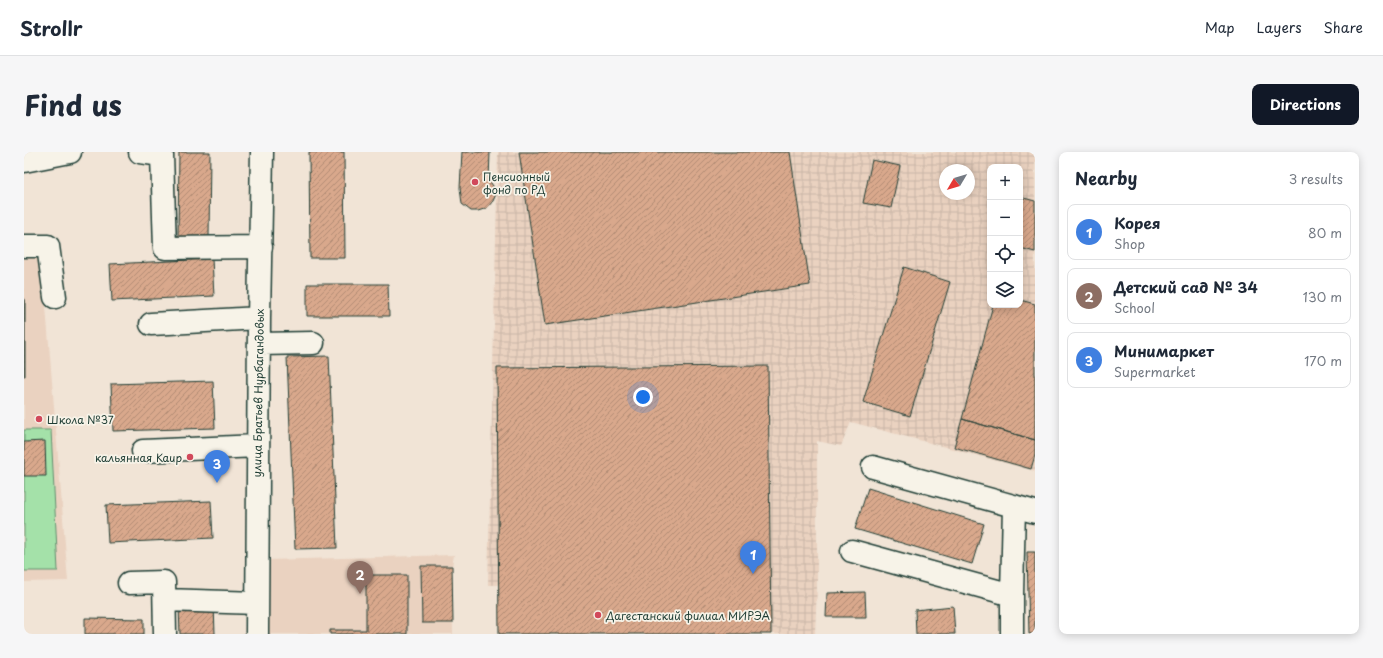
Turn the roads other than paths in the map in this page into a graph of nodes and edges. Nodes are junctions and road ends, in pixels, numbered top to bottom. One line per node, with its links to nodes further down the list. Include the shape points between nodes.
1 (70, 152): 4 (street)
2 (140, 152): 6 (street, via 162,155 165,248)
3 (262, 152): 6 (street, улица Братьев Нурбагандовых)
4 (24, 161)
5 (24, 246): 7 (street, via 48,246)
6 (261, 247): 8 (street, улица Братьев Нурбагандовых)
7 (55, 297)
8 (259, 318): 9 (street); 11 (street, улица Братьев Нурбагандовых)
9 (151, 324)
10 (313, 343): 11 (street)
11 (258, 344): 12 (street, улица Братьев Нурбагандовых)
12 (258, 446): 13 (street); 21 (street, улица Братьев Нурбагандовых)
13 (143, 451)
14 (873, 467): 15 (street)
15 (1014, 506): 16 (street); 19 (street)
16 (1035, 512)
17 (852, 551): 19 (street)
18 (129, 583): 20 (street, via 164,582)
19 (1012, 595): 24 (street)
20 (165, 600): 21 (street); 22 (street)
21 (257, 603): 23 (street, улица Братьев Нурбагандовых)
22 (165, 634)
23 (257, 634)
24 (1012, 634)

